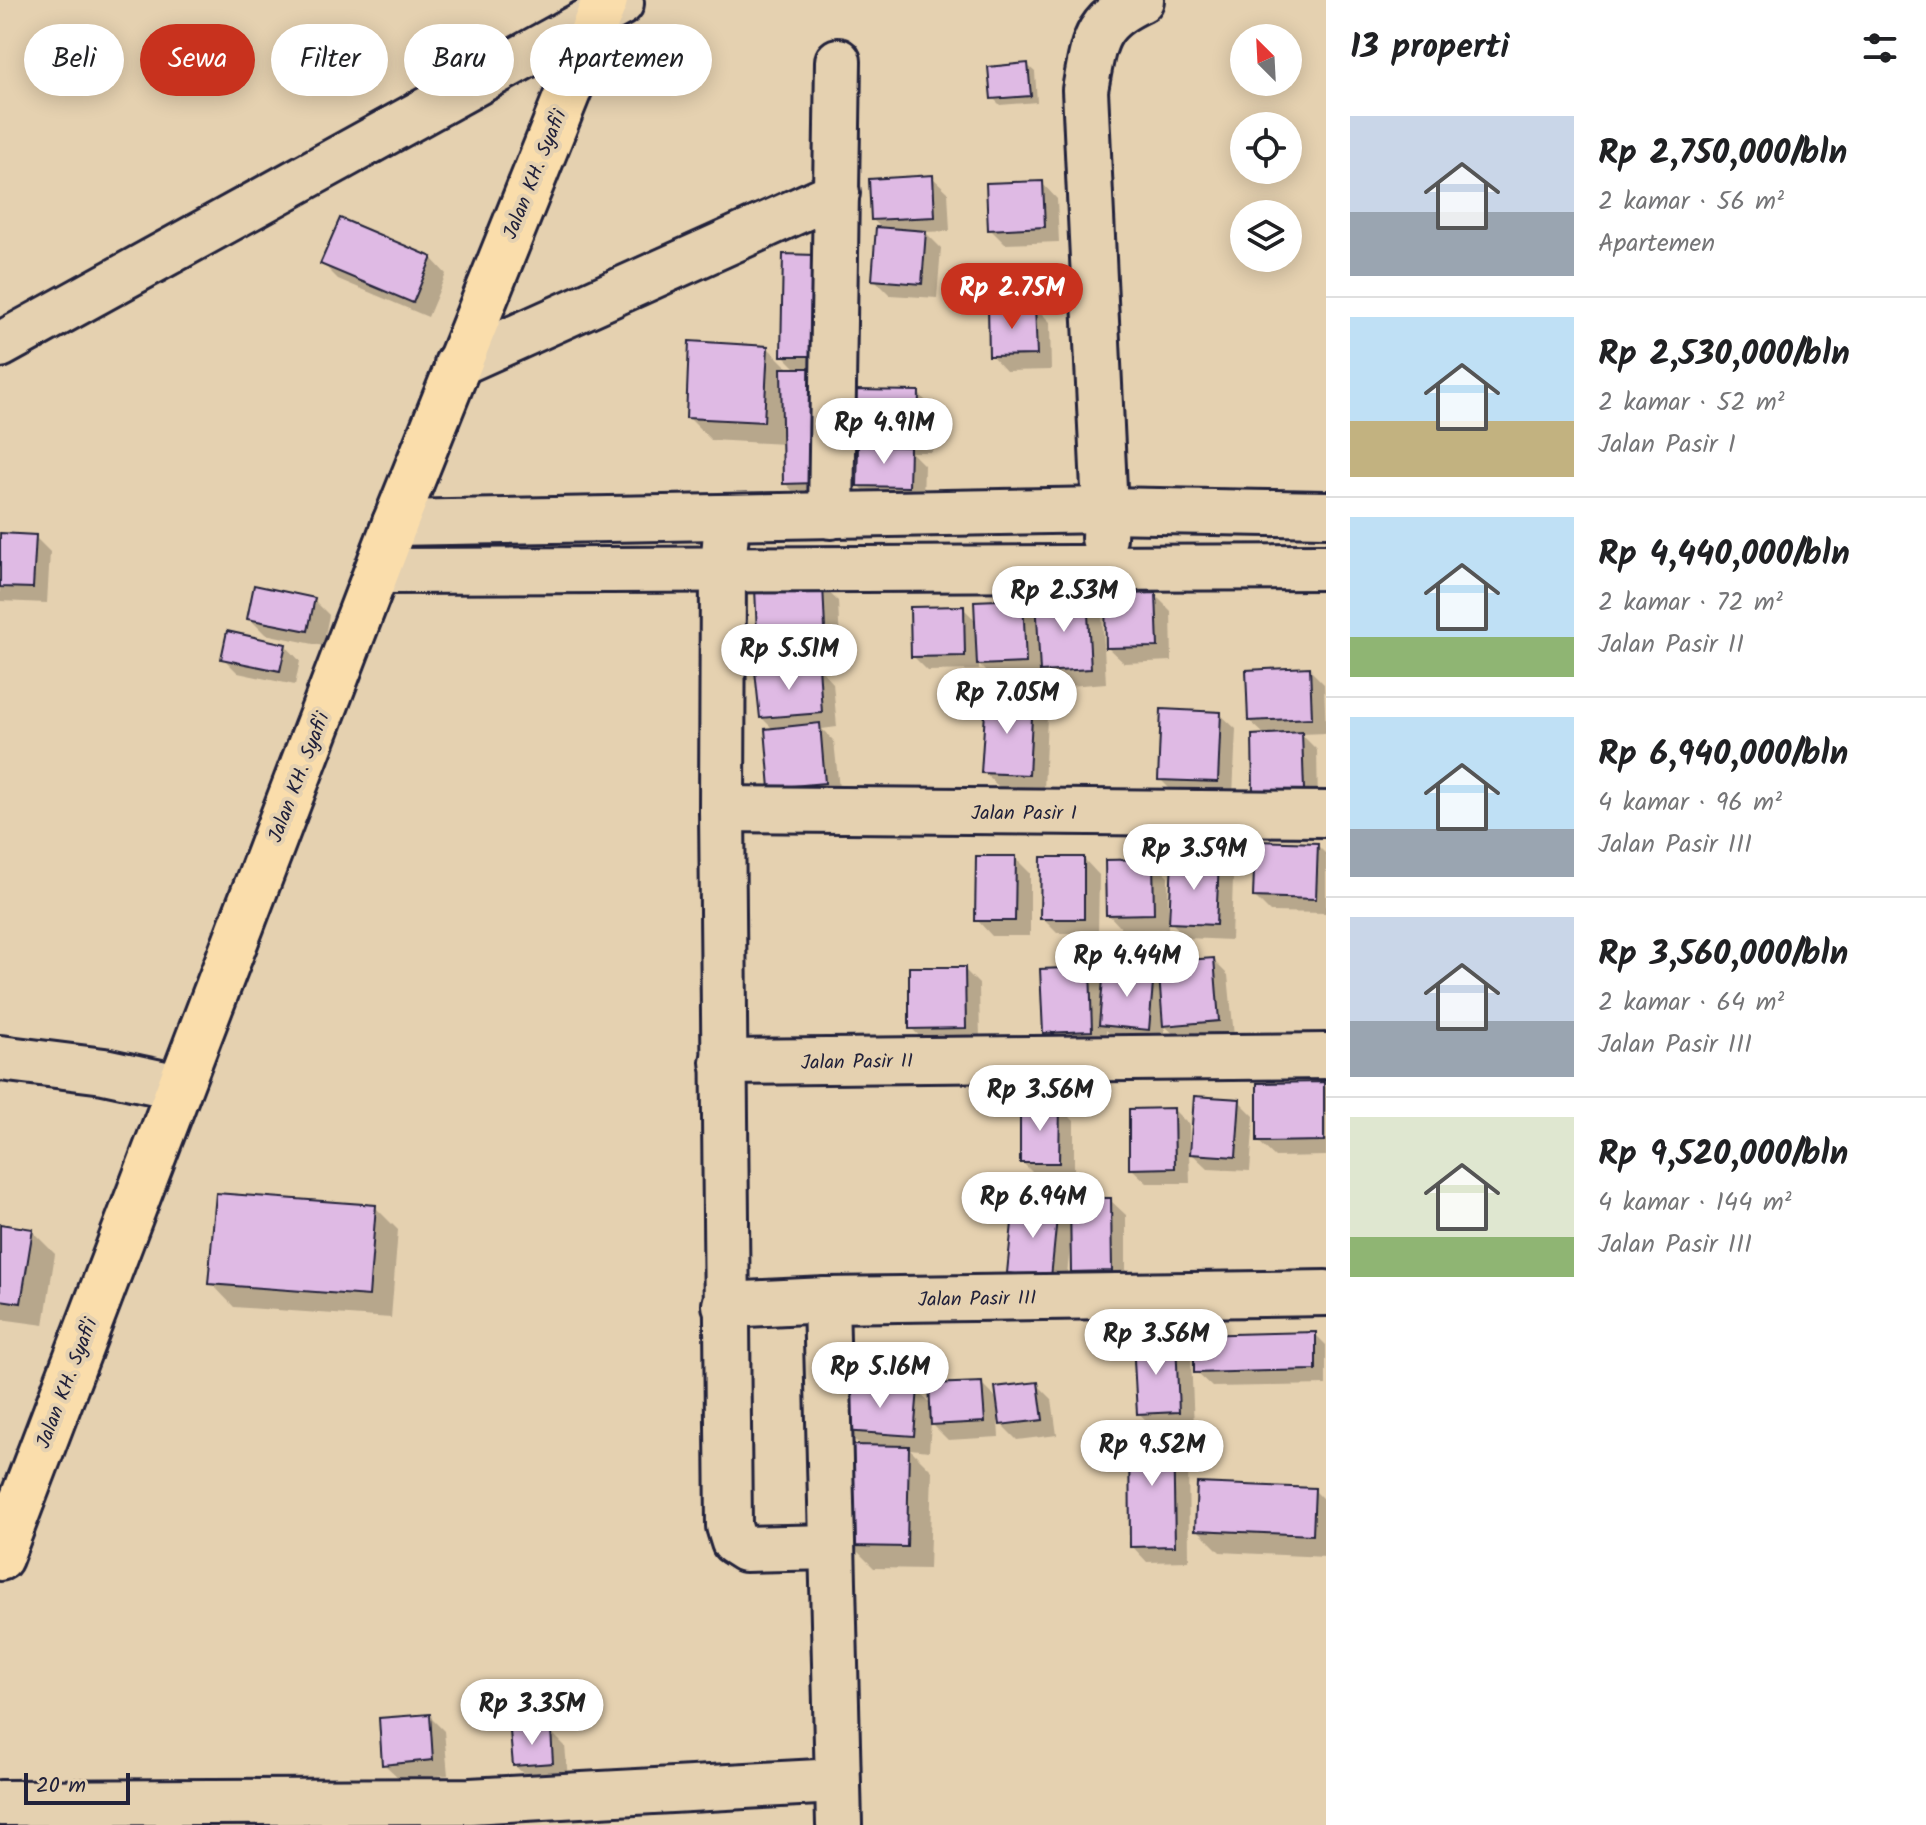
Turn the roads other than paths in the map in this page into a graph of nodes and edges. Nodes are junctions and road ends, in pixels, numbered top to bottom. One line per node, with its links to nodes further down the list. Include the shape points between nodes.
1 (1141, 0): 7 (street, via 1118,11 1096,38 1085,90)
2 (610, 5): 5 (street); 6 (main road, Jalan KH. Syafi'i)
3 (838, 61): 4 (street)
4 (837, 193): 6 (street); 9 (street)
5 (0, 345)
6 (457, 364): 11 (main road, Jalan KH. Syafi'i)
7 (1105, 510): 8 (street); 9 (street); 14 (street)
8 (1326, 514)
9 (831, 516): 10 (street)
10 (727, 519): 11 (street); 13 (street)
11 (395, 523): 15 (main road, Jalan KH. Syafi'i)
12 (1326, 567): 14 (street)
13 (723, 569): 14 (street); 15 (street); 16 (street)
14 (1103, 569)
15 (377, 571): 21 (main road, Jalan KH. Syafi'i)
16 (722, 809): 17 (street, Jalan Pasir I); 20 (street)
17 (1326, 814)
18 (1326, 1056): 20 (street, Jalan Pasir II)
19 (0, 1058): 21 (street)
20 (723, 1062): 24 (street)
21 (179, 1087): 25 (main road, Jalan KH. Syafi'i)
22 (1326, 1293): 23 (street, Jalan Pasir III)
23 (826, 1300): 24 (street, Jalan Pasir III); 26 (street)
24 (725, 1305): 26 (street, via 729,1526 734,1542 745,1549)
25 (8, 1514): 27 (main road, Jalan KH. Syafi'i)
26 (832, 1547): 28 (street)
27 (0, 1558)
28 (837, 1781): 30 (street); 32 (street)
29 (0, 1803): 31 (street)
30 (468, 1813): 31 (street)
31 (169, 1814)
32 (839, 1825)

